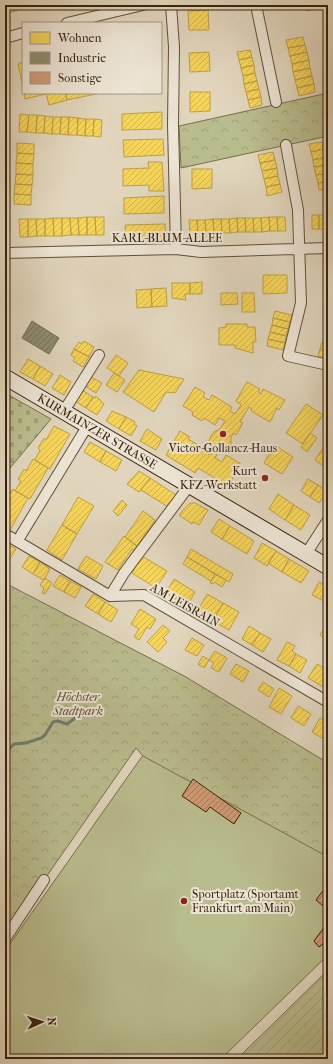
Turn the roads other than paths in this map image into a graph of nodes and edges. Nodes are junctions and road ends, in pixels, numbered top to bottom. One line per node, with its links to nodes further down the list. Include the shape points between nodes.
1 (143, 5): 4 (street)
2 (171, 5): 11 (street, via 174,47)
3 (256, 5): 7 (street)
4 (71, 22)
5 (22, 33): 6 (street)
6 (5, 38)
7 (276, 102)
8 (286, 144): 9 (street, via 298,210)
9 (299, 248): 10 (street, KARL-BLUM-ALLEE); 11 (street, KARL-BLUM-ALLEE, via 201,252); 14 (street, via 301,303 288,356)
10 (328, 248)
11 (176, 249): 12 (street, KARL-BLUM-ALLEE)
12 (5, 253)
13 (99, 355): 16 (street)
14 (328, 365)
15 (5, 377): 16 (main road, KURMAINZER STRASSE)
16 (64, 411): 17 (main road, KURMAINZER STRASSE)
17 (88, 426): 18 (main road, KURMAINZER STRASSE); 21 (street)
18 (189, 486): 22 (main road, KURMAINZER STRASSE); 24 (street)
19 (328, 520): 22 (street)
20 (5, 534): 21 (street)
21 (18, 540): 24 (street)
22 (306, 554): 23 (main road, KURMAINZER STRASSE)
23 (328, 567)
24 (110, 596): 25 (street, AM LEISRAIN, via 144,595)
25 (328, 702)
26 (44, 880): 27 (street)
27 (5, 939)

